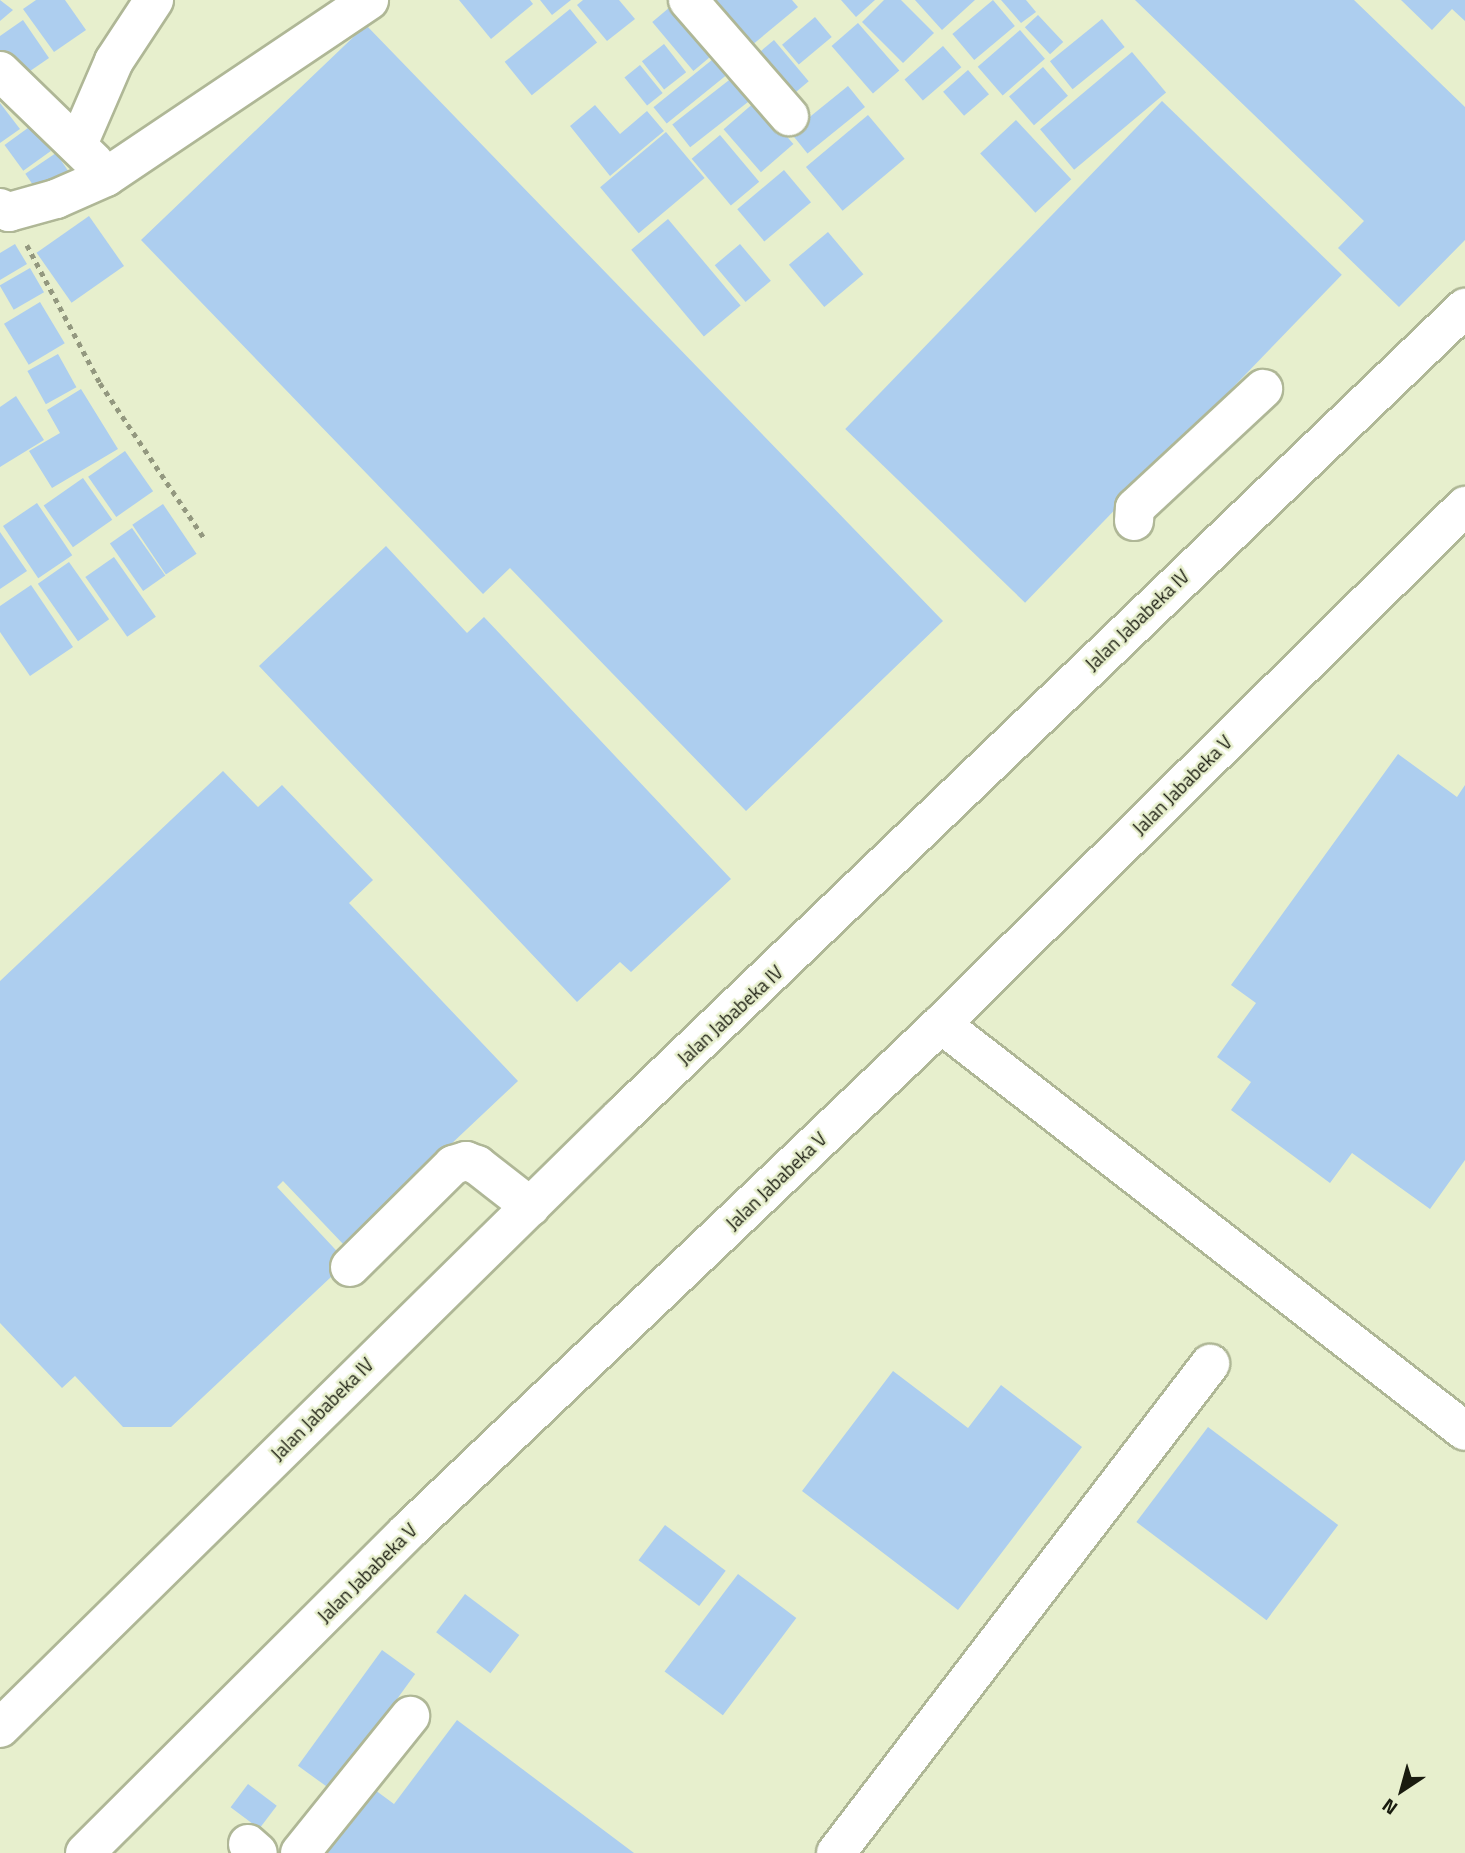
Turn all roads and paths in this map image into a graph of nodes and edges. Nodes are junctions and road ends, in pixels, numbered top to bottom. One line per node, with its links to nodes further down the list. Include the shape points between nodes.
1 (154, 0): 6 (street, via 114,61)
2 (369, 0): 7 (street)
3 (688, 0): 5 (street)
4 (0, 71): 6 (street)
5 (789, 116)
6 (79, 142): 7 (street)
7 (106, 177): 8 (street)
8 (5, 210): 13 (path, via 100,383)
9 (1465, 308): 15 (street, Jalan Jababeka IV)
10 (1263, 389): 12 (street, via 1135,508)
11 (1465, 506): 14 (street, Jalan Jababeka V)
12 (1134, 521)
13 (204, 538)
14 (941, 1024): 18 (street); 21 (street, Jalan Jababeka V, via 407,1532)
15 (531, 1207): 16 (street, via 477,1166 466,1161 453,1165); 20 (street, Jalan Jababeka IV)
16 (350, 1267)
17 (1210, 1364): 23 (street)
18 (1465, 1431)
19 (410, 1716): 22 (street)
20 (0, 1728)
21 (85, 1853)
22 (300, 1853)
23 (836, 1853)

